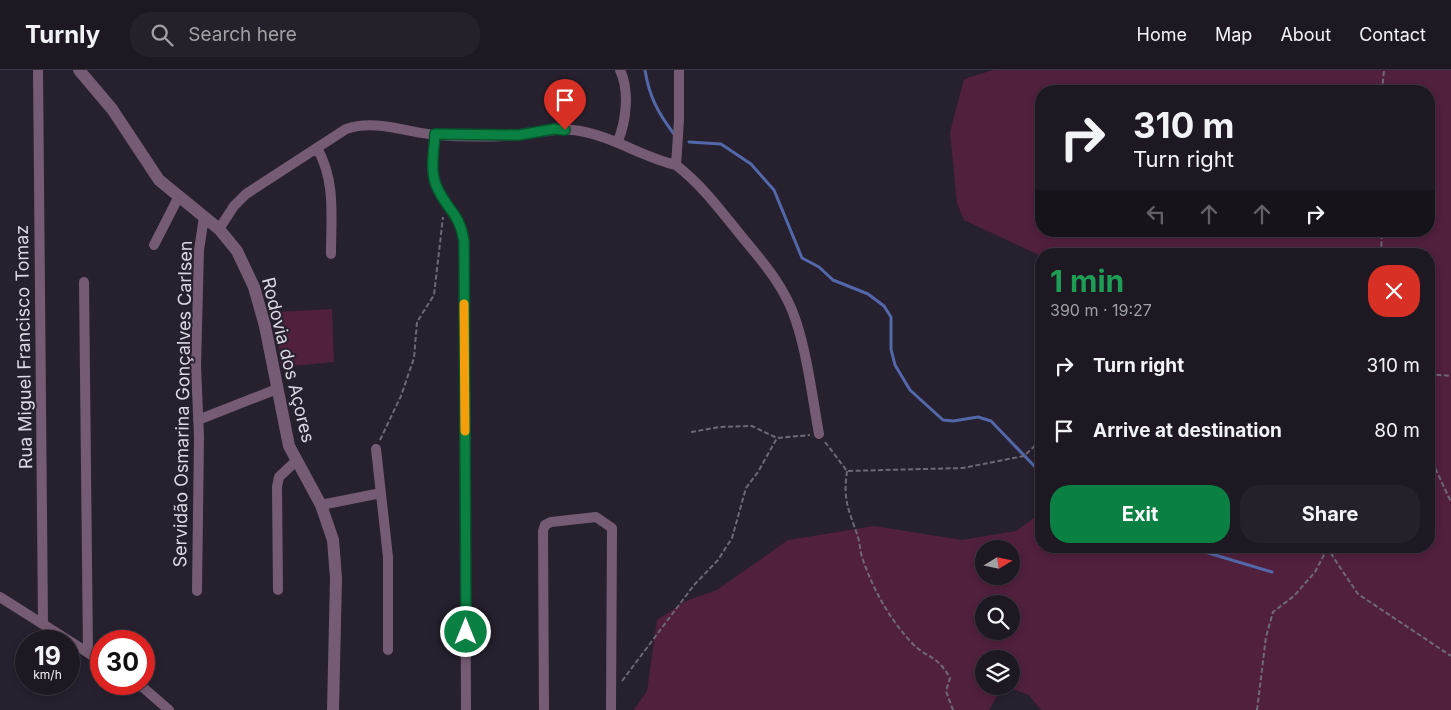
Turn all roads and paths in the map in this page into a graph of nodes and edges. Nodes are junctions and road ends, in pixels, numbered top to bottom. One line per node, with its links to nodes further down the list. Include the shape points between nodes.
1 (38, 70): 38 (street, Rua Miguel Francisco Tomaz)
2 (79, 70): 11 (street, Rodovia dos Açores, via 112,109 149,169)
3 (620, 70): 8 (street, via 626,114)
4 (679, 70): 10 (street)
5 (1384, 70): 6 (path)
6 (1383, 85)
7 (435, 134): 8 (street, via 519,135 554,129 576,130); 9 (street, via 359,124); 12 (street, via 433,173 436,186)
8 (618, 141): 10 (street, via 641,155)
9 (317, 148): 14 (street, via 246,194); 16 (street, via 329,173)
10 (676, 165): 23 (street, via 709,194 785,296 803,347)
11 (178, 198): 13 (street, Rodovia dos Açores); 15 (street)
12 (445, 199): 26 (path, via 434,294 417,322 414,358 401,396); 46 (street, via 462,228 464,241)
13 (204, 217): 14 (street, Rodovia dos Açores); 21 (street, Servidão Osmarina Gonçalves Carlsen, via 198,257)
14 (218, 229): 20 (street, Rodovia dos Açores, via 237,251 254,287 265,326)
15 (154, 244)
16 (331, 254)
17 (84, 282): 40 (street)
18 (1435, 375): 19 (path)
19 (1451, 376)
20 (276, 389): 21 (street); 27 (street, Rodovia dos Açores, via 284,431)
21 (198, 420): 36 (street, Servidão Osmarina Gonçalves Carlsen)
22 (691, 432): 24 (path, via 752,426)
23 (819, 434): 24 (path); 29 (path)
24 (777, 438): 43 (path, via 746,488 732,538 718,560 694,585)
25 (1035, 446): 29 (path, via 1024,456 963,468)
26 (376, 449): 30 (street)
27 (296, 460): 32 (street, Rodovia dos Açores); 35 (street, via 278,477)
28 (1435, 468): 31 (path)
29 (847, 471): 49 (path, via 844,492 849,517 858,535 870,580 883,607 913,645 943,665 950,678 946,691)
30 (381, 493): 32 (street); 39 (street, via 389,588)
31 (1451, 502)
32 (321, 506): 45 (street, Rodovia dos Açores, via 329,524 335,558)
33 (1325, 553): 50 (path, via 1315,572 1294,596 1273,612 1266,637)
34 (1330, 553): 41 (path, via 1358,594)
35 (278, 590)
36 (197, 591)
37 (0, 597): 38 (street)
38 (43, 624): 40 (street)
39 (388, 650)
40 (88, 653)
41 (1451, 656)
42 (152, 695): 44 (street)
43 (610, 697): 47 (street, via 612,528 596,517 551,522 543,531); 48 (street)
44 (169, 710)
45 (333, 710)
46 (466, 710)
47 (544, 710)
48 (611, 710)
49 (953, 710)
50 (1257, 710)

